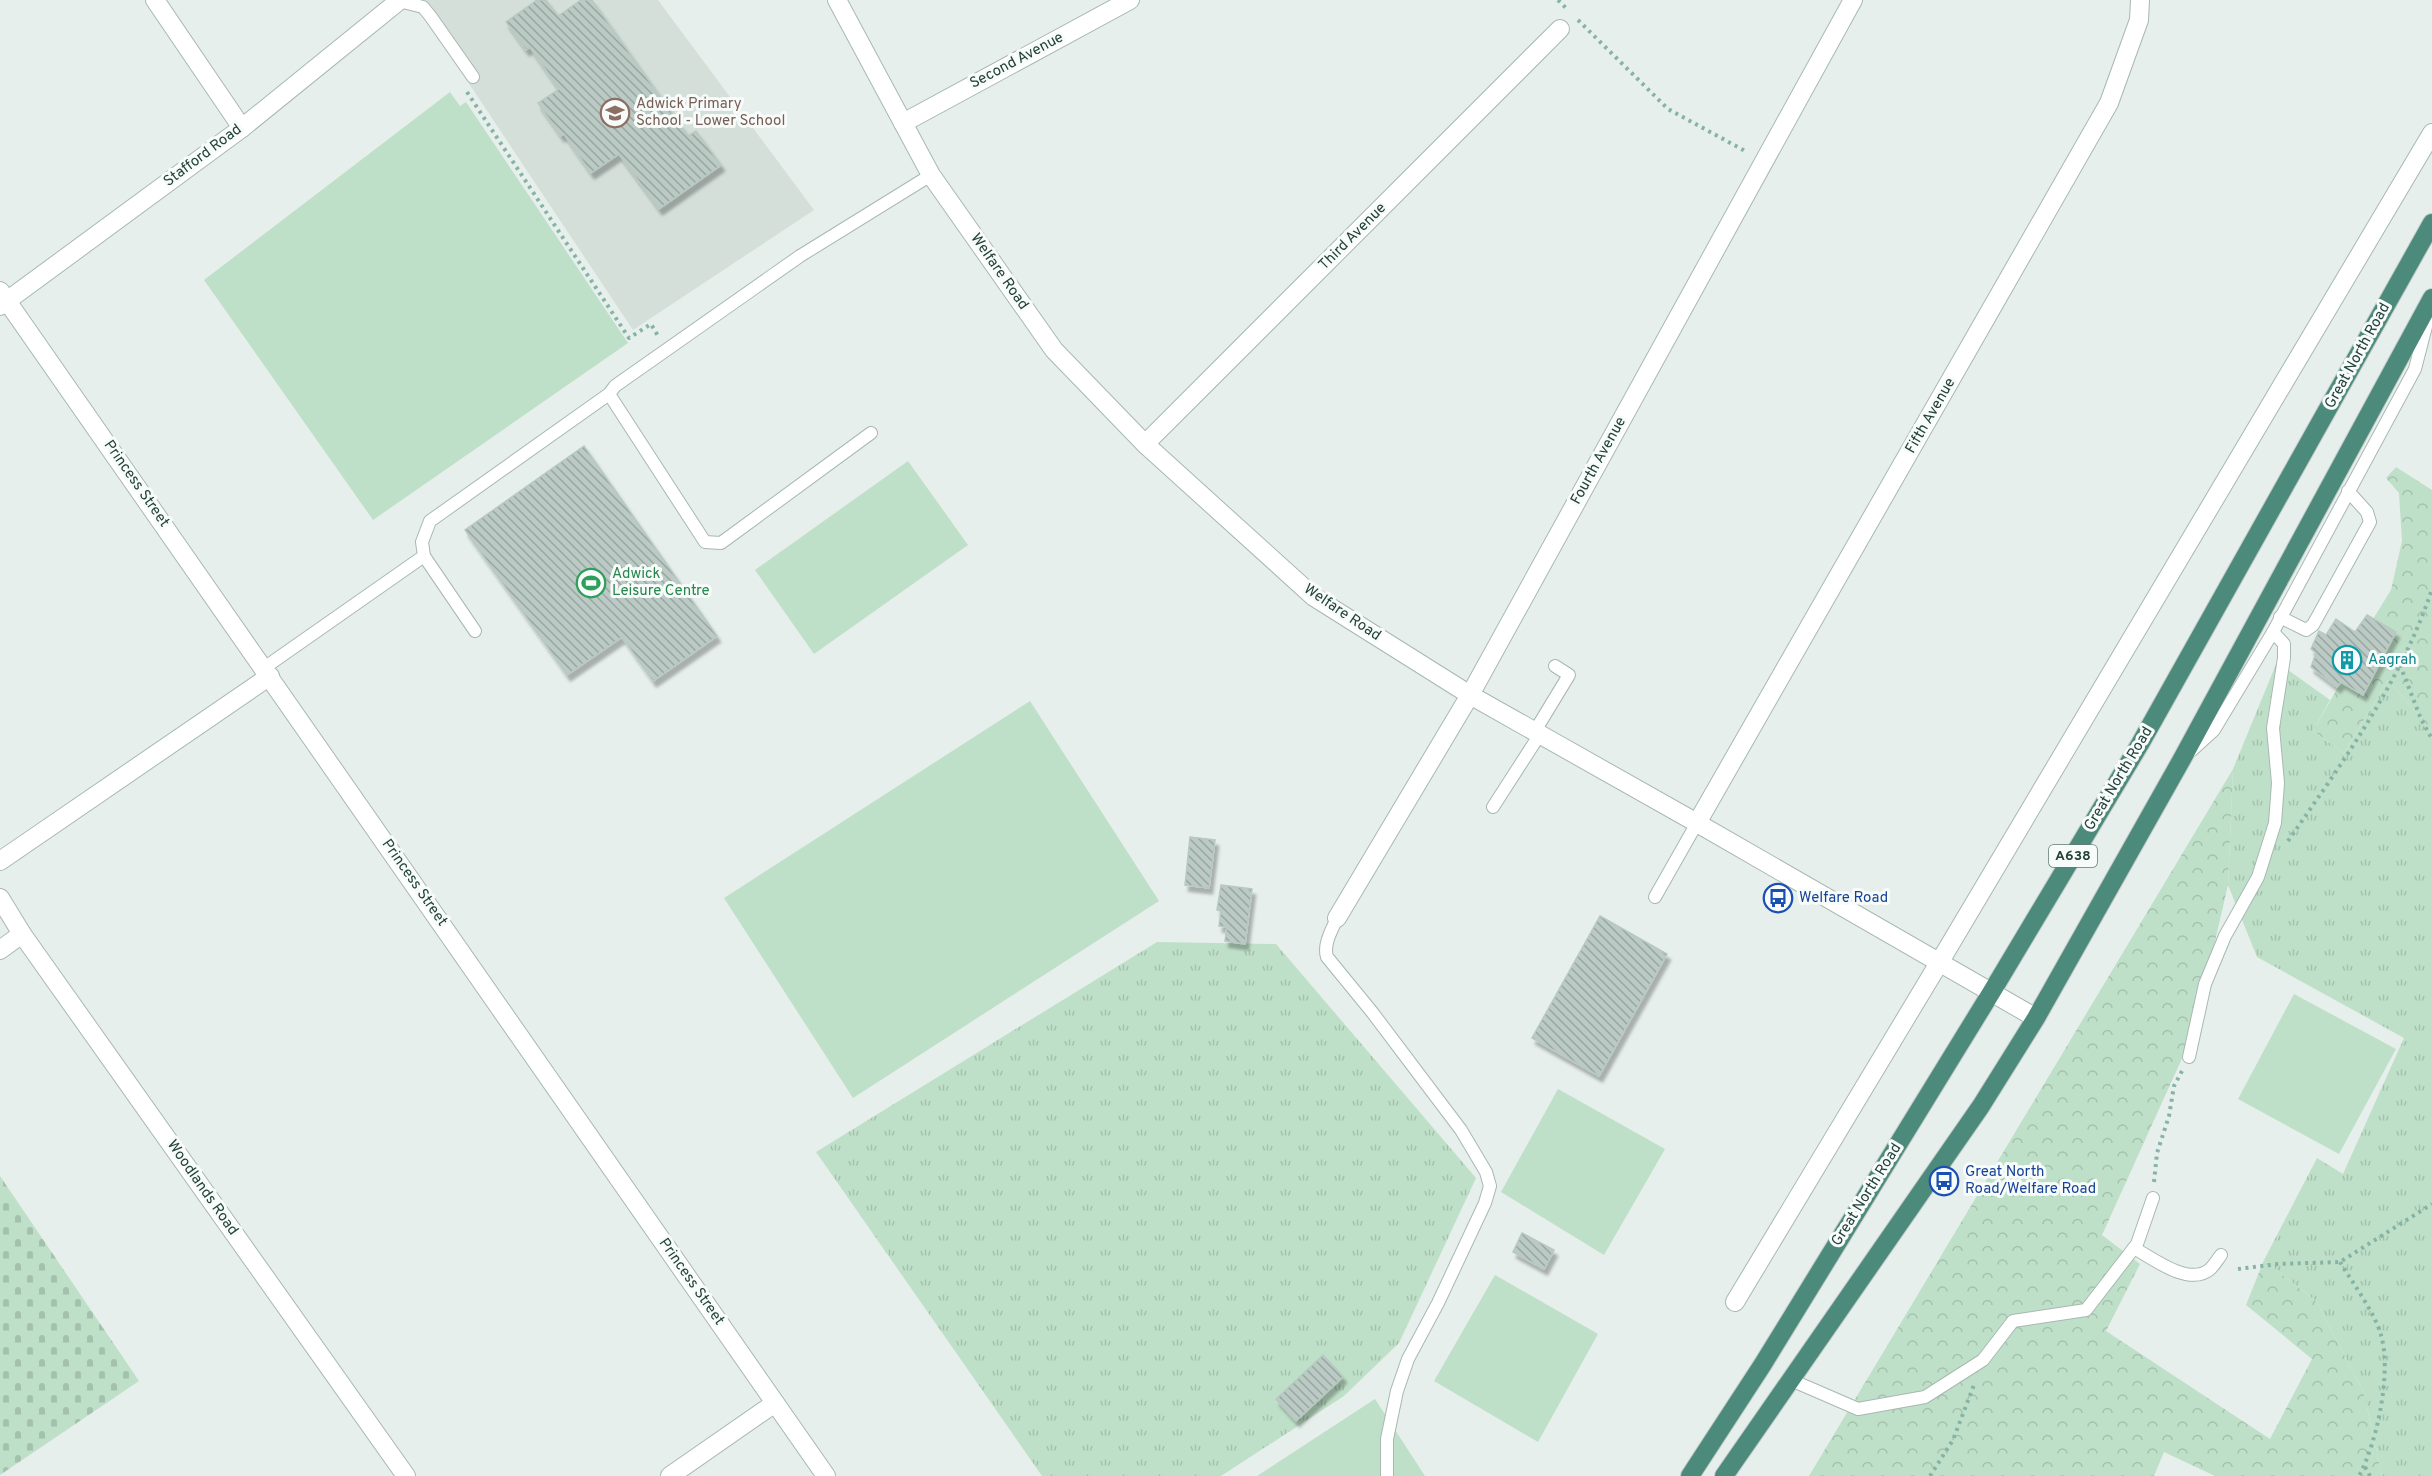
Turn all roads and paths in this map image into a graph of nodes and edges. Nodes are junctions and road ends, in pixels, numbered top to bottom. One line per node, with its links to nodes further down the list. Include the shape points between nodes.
1 (155, 0): 12 (street)
2 (400, 0): 9 (lane, via 423,7); 12 (street, Stafford Road)
3 (837, 0): 11 (street, Welfare Road)
4 (1130, 0): 11 (street, Second Avenue)
5 (1558, 0): 14 (path, via 1668,110)
6 (1853, 0): 14 (street, Fourth Avenue)
7 (2140, 0): 38 (street, Fifth Avenue, via 2139,20 2109,103)
8 (1560, 29): 23 (street, Third Avenue)
9 (472, 77)
10 (467, 91): 20 (path, via 629,338 651,324)
11 (903, 123): 15 (street, Welfare Road)
12 (242, 128): 18 (street, Stafford Road)
13 (2432, 133): 46 (street)
14 (1764, 161): 33 (street, Fourth Avenue)
15 (931, 175): 20 (lane, via 800,256); 23 (street, Welfare Road, via 1054,350)
16 (2432, 223): 47 (highway, Great North Road / A638, via 2140,744)
17 (2432, 298): 36 (highway, A638)
18 (2, 299): 32 (street, Princess Street)
19 (2432, 305): 24 (lane, via 2415,369)
20 (664, 350): 21 (lane)
21 (609, 394): 22 (lane, via 705,542 721,543); 25 (lane, via 430,521 422,542)
22 (872, 433)
23 (1145, 444): 33 (street, Welfare Road, via 1314,597)
24 (2348, 491): 27 (lane); 27 (lane, via 2367,512 2370,522 2313,625 2301,629)
25 (424, 556): 28 (lane); 32 (lane)
26 (2432, 589): 30 (path, via 2420,626)
27 (2280, 617): 29 (lane)
28 (476, 631)
29 (2272, 632): 36 (lane, via 2214,730); 39 (lane, via 2283,644 2284,658 2273,728 2278,783 2275,823)
30 (2400, 664): 35 (path); 39 (path, via 2285,846)
31 (1556, 666): 34 (lane, via 1569,675)
32 (267, 672): 40 (street); 59 (street, Princess Street)
33 (1470, 695): 34 (street, Welfare Road); 43 (street, Fourth Avenue)
34 (1537, 733): 37 (lane); 38 (street, Welfare Road)
35 (2432, 739)
36 (2182, 759): 48 (highway, A638)
37 (1493, 807)
38 (1697, 823): 41 (lane); 46 (street, Welfare Road)
39 (2264, 860): 49 (lane, via 2205,984)
40 (0, 861)
41 (1655, 897)
42 (0, 898): 44 (street, Woodlands Road)
43 (1337, 918): 64 (lane, via 1326,944 1327,957 1461,1130 1490,1186 1438,1303 1408,1359 1387,1439)
44 (22, 934): 45 (street); 61 (street, Woodlands Road)
45 (0, 950)
46 (1939, 963): 47 (street, Welfare Road); 56 (street)
47 (1991, 993): 48 (street, Welfare Road); 65 (highway, Great North Road / A638)
48 (2036, 1018): 58 (highway, A638, via 1981,1106)
49 (2189, 1057): 50 (path, via 2174,1086 2157,1154)
50 (2152, 1197): 52 (lane)
51 (2432, 1204): 54 (path)
52 (2134, 1248): 53 (lane, via 2171,1270 2195,1275 2209,1270); 57 (lane, via 2086,1310 2013,1321)
53 (2221, 1255)
54 (2340, 1262): 55 (path); 60 (path, via 2381,1335 2386,1370 2369,1458)
55 (2238, 1269)
56 (1735, 1302)
57 (1983, 1360): 58 (lane, via 1925,1397 1858,1409); 67 (path, via 1953,1440)
58 (1791, 1380): 66 (highway, A638)
59 (775, 1403): 62 (street); 63 (street, Princess Street)
60 (2364, 1466): 68 (path); 69 (path)
61 (406, 1476)
62 (670, 1476)
63 (826, 1476)
64 (1387, 1476)
65 (1690, 1476)
66 (1724, 1476)
67 (1930, 1476)
68 (2359, 1476)
69 (2370, 1476)

